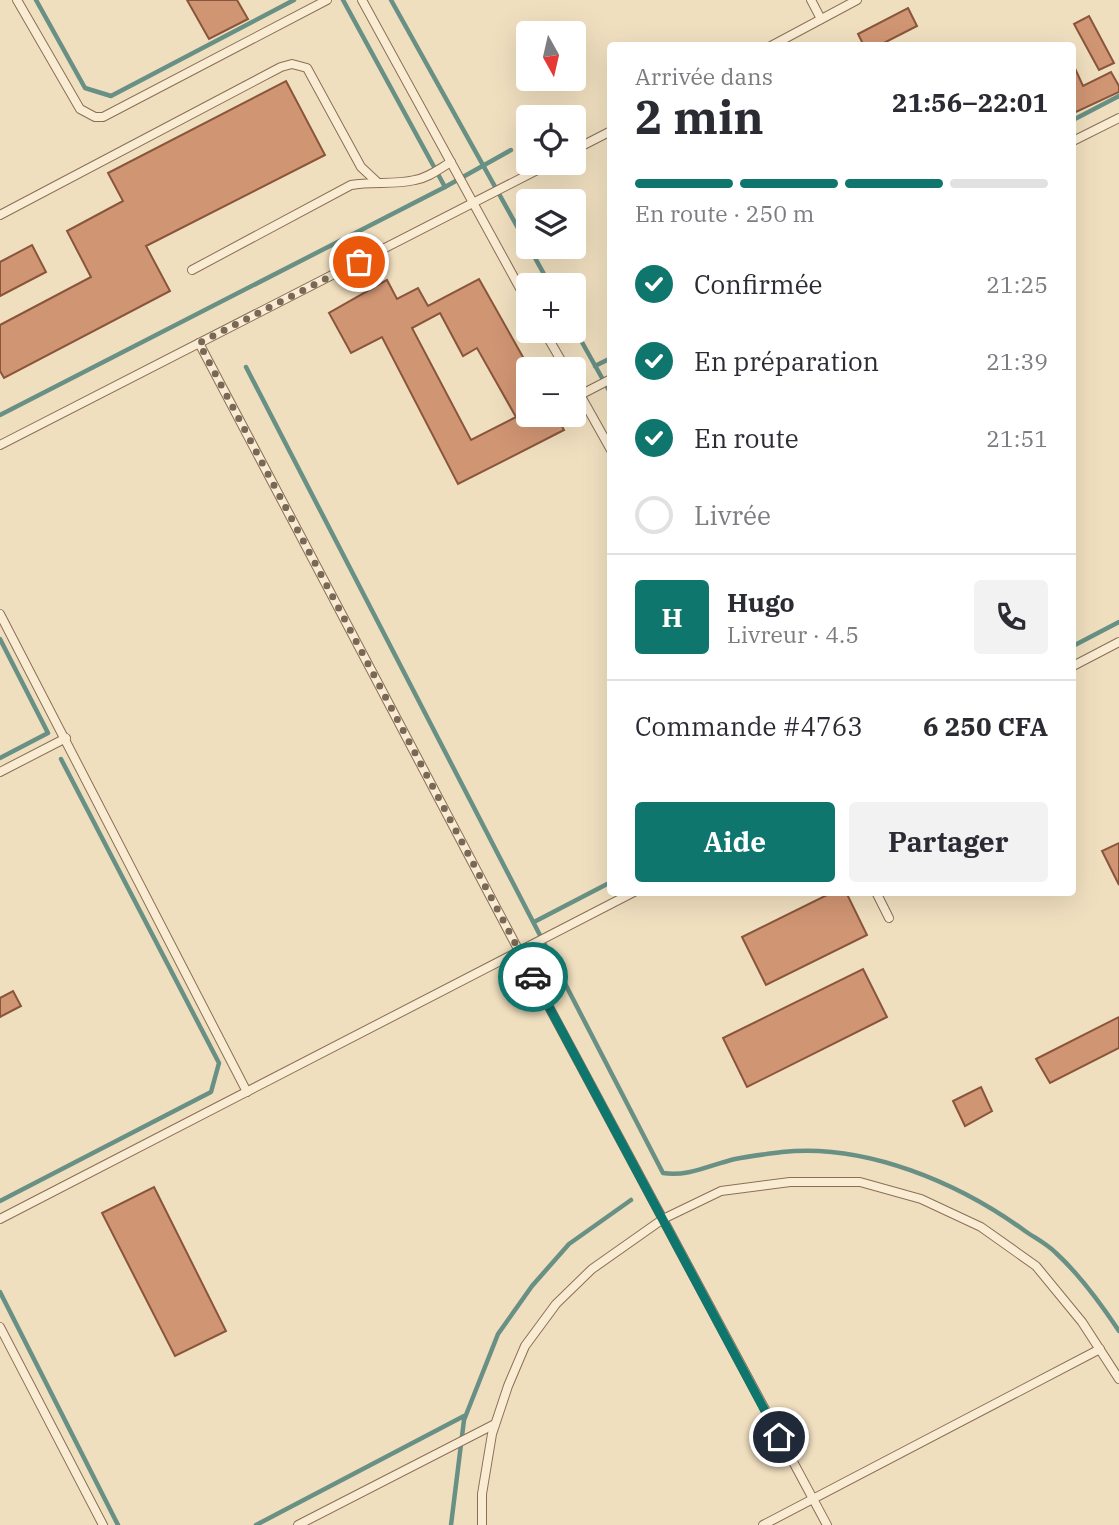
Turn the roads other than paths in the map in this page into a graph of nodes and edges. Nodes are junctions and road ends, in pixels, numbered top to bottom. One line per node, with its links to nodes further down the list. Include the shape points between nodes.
1 (17, 0): 2 (lane, via 80,109 103,117)
2 (327, 0)
3 (362, 0): 12 (lane)
4 (811, 0): 6 (lane)
5 (857, 0): 6 (lane)
6 (821, 19): 7 (lane)
7 (778, 42)
8 (1119, 118): 10 (lane)
9 (607, 133): 11 (lane)
10 (1076, 140)
11 (586, 144)
12 (451, 162): 14 (lane, via 413,181); 15 (lane)
13 (528, 175): 15 (lane)
14 (377, 182): 16 (lane, via 361,167 307,68 292,64); 17 (lane, via 351,185)
15 (473, 204): 18 (lane); 19 (lane)
16 (0, 215)
17 (192, 270)
18 (516, 281)
19 (199, 343): 24 (lane); 33 (lane)
20 (607, 381): 21 (lane)
21 (586, 392)
22 (586, 406): 23 (lane)
23 (607, 443)
24 (0, 445)
25 (0, 614): 28 (lane)
26 (1119, 642): 27 (lane)
27 (1076, 664)
28 (66, 738): 29 (lane); 34 (lane)
29 (0, 772)
30 (626, 896): 33 (lane)
31 (878, 896): 32 (lane)
32 (889, 918)
33 (519, 951): 34 (lane); 36 (lane)
34 (247, 1092): 35 (lane)
35 (0, 1219)
36 (663, 1219): 38 (lane, via 721,1191 790,1182 860,1182 921,1199 981,1227 1036,1266); 40 (lane, via 592,1269 556,1304 525,1346); 41 (lane)
37 (0, 1327): 42 (lane)
38 (1100, 1349): 39 (lane); 41 (lane)
39 (1119, 1379)
40 (495, 1424): 43 (lane); 44 (lane, via 482,1494)
41 (813, 1499): 45 (lane); 46 (lane)
42 (103, 1525)
43 (298, 1525)
44 (482, 1525)
45 (763, 1525)
46 (827, 1525)

